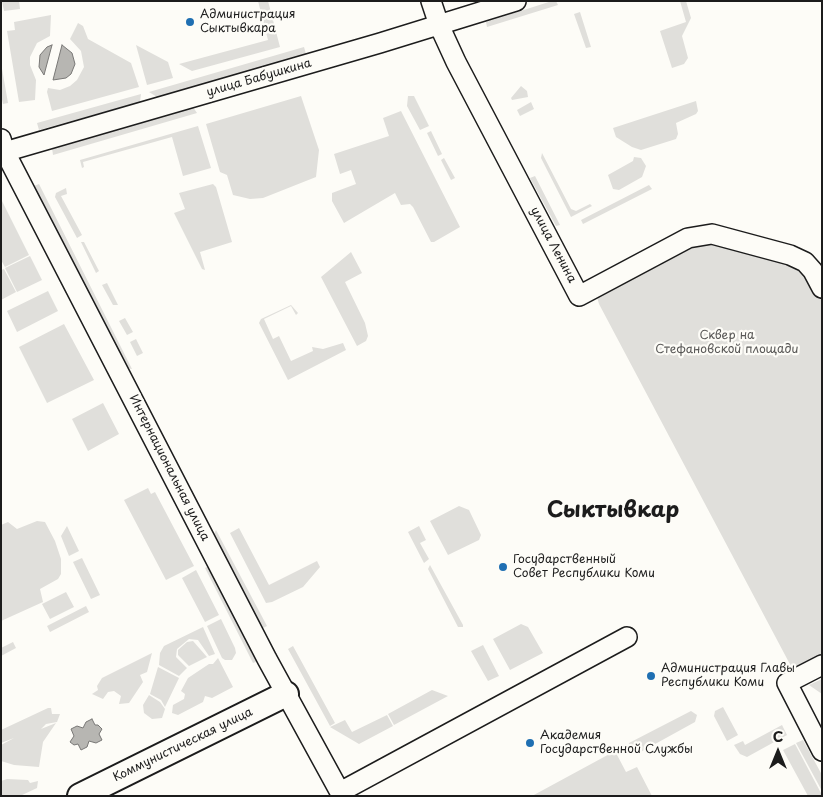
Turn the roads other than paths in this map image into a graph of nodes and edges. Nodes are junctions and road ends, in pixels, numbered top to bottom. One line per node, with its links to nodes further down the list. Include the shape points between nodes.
1 (431, 1): 3 (street, улица Ленина)
2 (516, 1): 3 (street, улица Бабушкина)
3 (439, 25): 4 (street, улица Бабушкина); 5 (street, улица Ленина, via 579,296 688,238 712,234 805,262)
4 (2, 148): 8 (street, Интернациональная улица, via 22,181)
5 (822, 288)
6 (627, 637): 10 (street)
7 (822, 665): 9 (street, via 787,683)
8 (286, 694): 10 (street, Интернациональная улица); 11 (main road, Коммунистическая улица)
9 (822, 751)
10 (341, 794)
11 (80, 796)

